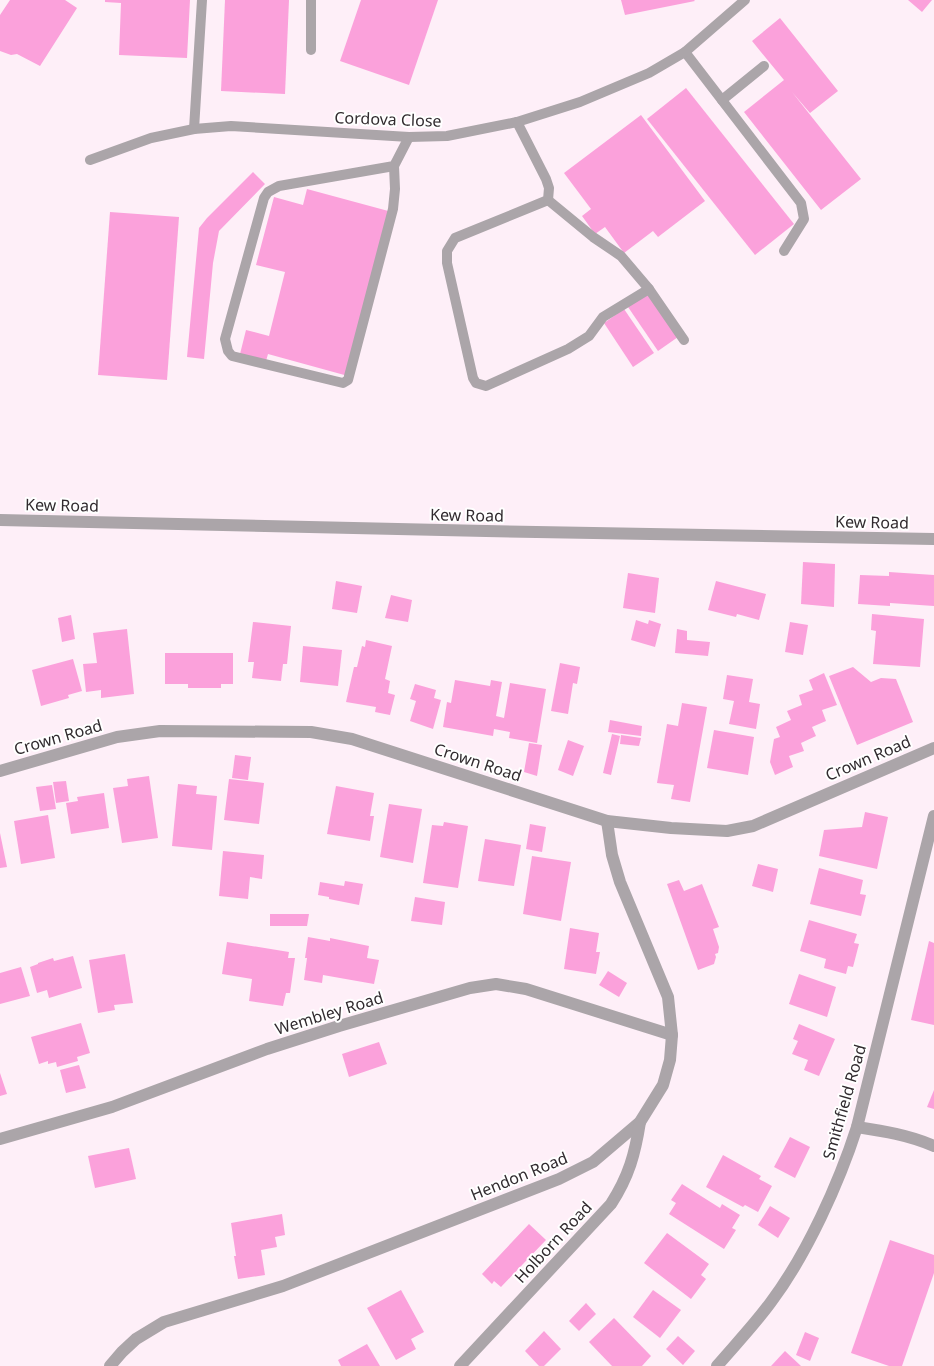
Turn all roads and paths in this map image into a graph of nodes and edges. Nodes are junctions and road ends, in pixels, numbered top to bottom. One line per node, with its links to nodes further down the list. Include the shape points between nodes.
1 (202, 0): 9 (lane)
2 (311, 0): 4 (lane)
3 (745, 0): 5 (lane, Cordova Close)
4 (311, 50)
5 (685, 52): 7 (lane); 8 (lane, Cordova Close, via 614,88)
6 (764, 66): 7 (lane)
7 (722, 100): 14 (lane, via 800,203 804,219)
8 (517, 122): 10 (lane, Cordova Close, via 447,136); 13 (lane, via 546,179)
9 (194, 129): 10 (lane, Cordova Close, via 231,126); 11 (lane, Cordova Close, via 151,138)
10 (409, 137): 12 (lane)
11 (90, 160)
12 (394, 166): 12 (lane, via 393,209 348,380 343,383 232,356 225,339 268,192 279,186)
13 (548, 200): 15 (lane, via 621,256); 15 (lane, via 455,238 447,252 476,383 486,386 568,349 589,336 603,318)
14 (784, 251)
15 (649, 289): 16 (lane)
16 (684, 340)
17 (0, 520): 18 (street, Kew Road)
18 (934, 539)
19 (934, 748): 22 (street, Crown Road, via 739,830 670,828)
20 (0, 771): 22 (street, Crown Road, via 117,737 160,731 311,732 352,739)
21 (934, 816): 25 (street, Smithfield Road)
22 (607, 821): 23 (street, Hendon Road, via 620,882 668,997)
23 (672, 1035): 24 (street, Hendon Road, via 663,1085); 26 (street, Wembley Road, via 526,989 496,984 470,988 303,1037 112,1107)
24 (640, 1122): 28 (street, Hendon Road, via 593,1162 559,1179 283,1286 164,1322 136,1338); 29 (street, Holborn Road, via 635,1154 611,1204)
25 (857, 1126): 27 (street, via 921,1140); 30 (street, Smithfield Road, via 839,1176 796,1265 771,1302)
26 (0, 1139)
27 (934, 1146)
28 (110, 1366)
29 (460, 1366)
30 (717, 1366)

